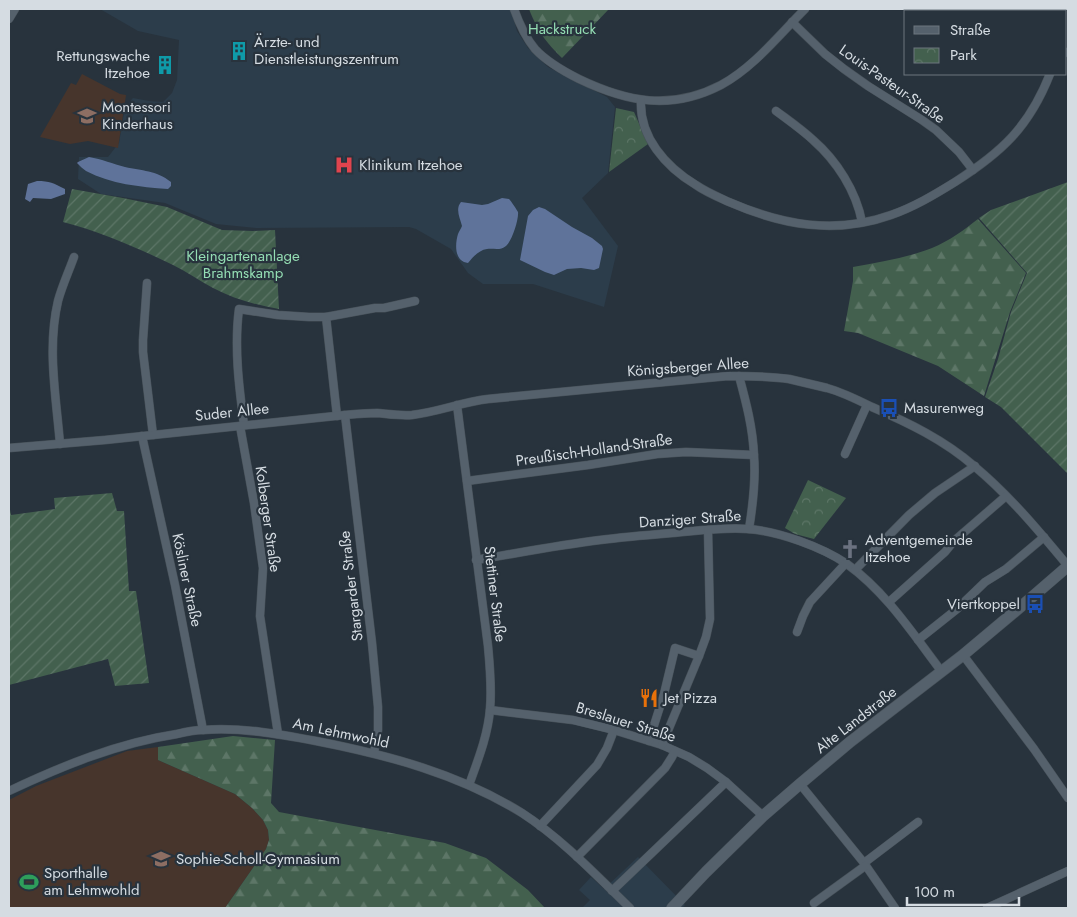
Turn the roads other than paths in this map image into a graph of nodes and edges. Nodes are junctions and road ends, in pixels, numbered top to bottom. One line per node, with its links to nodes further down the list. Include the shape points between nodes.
1 (15, 9): 4 (street)
2 (514, 9): 7 (street, via 524,34 549,62 587,83)
3 (805, 9): 5 (street)
4 (9, 19)
5 (792, 22): 7 (street, via 751,64 722,84 675,100); 9 (street, Louis-Pasteur-Straße, via 844,69 936,130)
6 (1050, 75): 9 (street, via 1017,132)
7 (641, 100): 10 (street, via 643,123 655,147 679,174 701,188 750,211 786,221 820,225)
8 (776, 111): 10 (street, via 813,140 834,162 849,186)
9 (973, 170): 10 (street, via 916,204 892,215)
10 (862, 222)
11 (74, 257): 22 (street, via 59,299 54,328 53,370)
12 (147, 283): 20 (street, via 143,352)
13 (415, 302): 14 (street)
14 (326, 317): 18 (street, Stargarder Straße); 19 (street, Kolberger Straße, via 278,315 239,308 236,344)
15 (739, 376): 16 (street, Königsberger Allee, via 488,399); 17 (street, Königsberger Allee, via 788,379 828,388); 24 (street)
16 (457, 405): 18 (street, Suder Allee, via 410,415); 27 (street, Stettiner Straße)
17 (867, 405): 25 (street); 26 (street, Königsberger Allee, via 928,433)
18 (341, 415): 19 (street, Suder Allee); 49 (street, Stargarder Straße, via 372,643 378,707)
19 (242, 426): 20 (street, Suder Allee); 45 (street, Kolberger Straße, via 264,568 260,616)
20 (152, 435): 21 (street, Suder Allee)
21 (142, 436): 22 (street, Suder Allee); 43 (street, Kösliner Straße, via 177,592)
22 (60, 444): 23 (street, Suder Allee)
23 (9, 448)
24 (754, 454): 27 (street, Preußisch-Holland-Straße, via 657,454); 29 (street)
25 (845, 454)
26 (975, 466): 28 (street, Königsberger Allee); 35 (street, via 909,515)
27 (467, 481): 32 (street, Stettiner Straße)
28 (1006, 496): 31 (street, Königsberger Allee); 36 (street)
29 (749, 529): 30 (street, Danziger Straße); 33 (street, Danziger Straße, via 814,547)
30 (708, 530): 32 (street, Danziger Straße, via 601,540); 40 (street, via 709,624)
31 (1044, 537): 34 (street, Königsberger Allee); 38 (street, via 985,582)
32 (476, 560): 42 (street, Stettiner Straße, via 488,646)
33 (846, 564): 35 (street, Danziger Straße); 37 (street, via 810,602)
34 (1068, 566): 39 (street, Alte Landstraße)
35 (855, 570): 36 (street, Danziger Straße)
36 (889, 602): 38 (street, Danziger Straße)
37 (797, 632)
38 (918, 640): 41 (street, Danziger Straße)
39 (962, 655): 41 (street, Alte Landstraße); 54 (street)
40 (699, 656): 46 (street, via 675,648); 47 (street)
41 (942, 672): 51 (street, Alte Landstraße)
42 (490, 710): 44 (street, Breslauer Straße, via 573,720); 52 (street, Stettiner Straße)
43 (203, 730): 45 (street, Am Lehmwohld); 53 (street, Am Lehmwohld, via 162,736 109,751)
44 (614, 730): 46 (street, Breslauer Straße); 57 (street, via 595,767)
45 (278, 734): 49 (street, Am Lehmwohld)
46 (649, 741): 47 (street, Breslauer Straße)
47 (662, 745): 48 (street, Breslauer Straße)
48 (675, 751): 50 (street, Breslauer Straße); 58 (street, via 665,768)
49 (374, 753): 52 (street, Am Lehmwohld)
50 (726, 782): 55 (street, Breslauer Straße); 61 (street)
51 (800, 784): 55 (street, Alte Landstraße); 59 (street)
52 (469, 785): 57 (street, Am Lehmwohld)
53 (9, 791)
54 (1068, 798)
55 (763, 816): 64 (street, Alte Landstraße)
56 (918, 822): 59 (street)
57 (540, 826): 58 (street, Am Lehmwohld)
58 (578, 857): 61 (street, Am Lehmwohld)
59 (865, 864): 62 (street); 65 (street)
60 (1068, 871): 66 (street)
61 (612, 891): 63 (street, Am Lehmwohld)
62 (814, 903)
63 (630, 908)
64 (672, 908)
65 (895, 908)
66 (987, 908)

